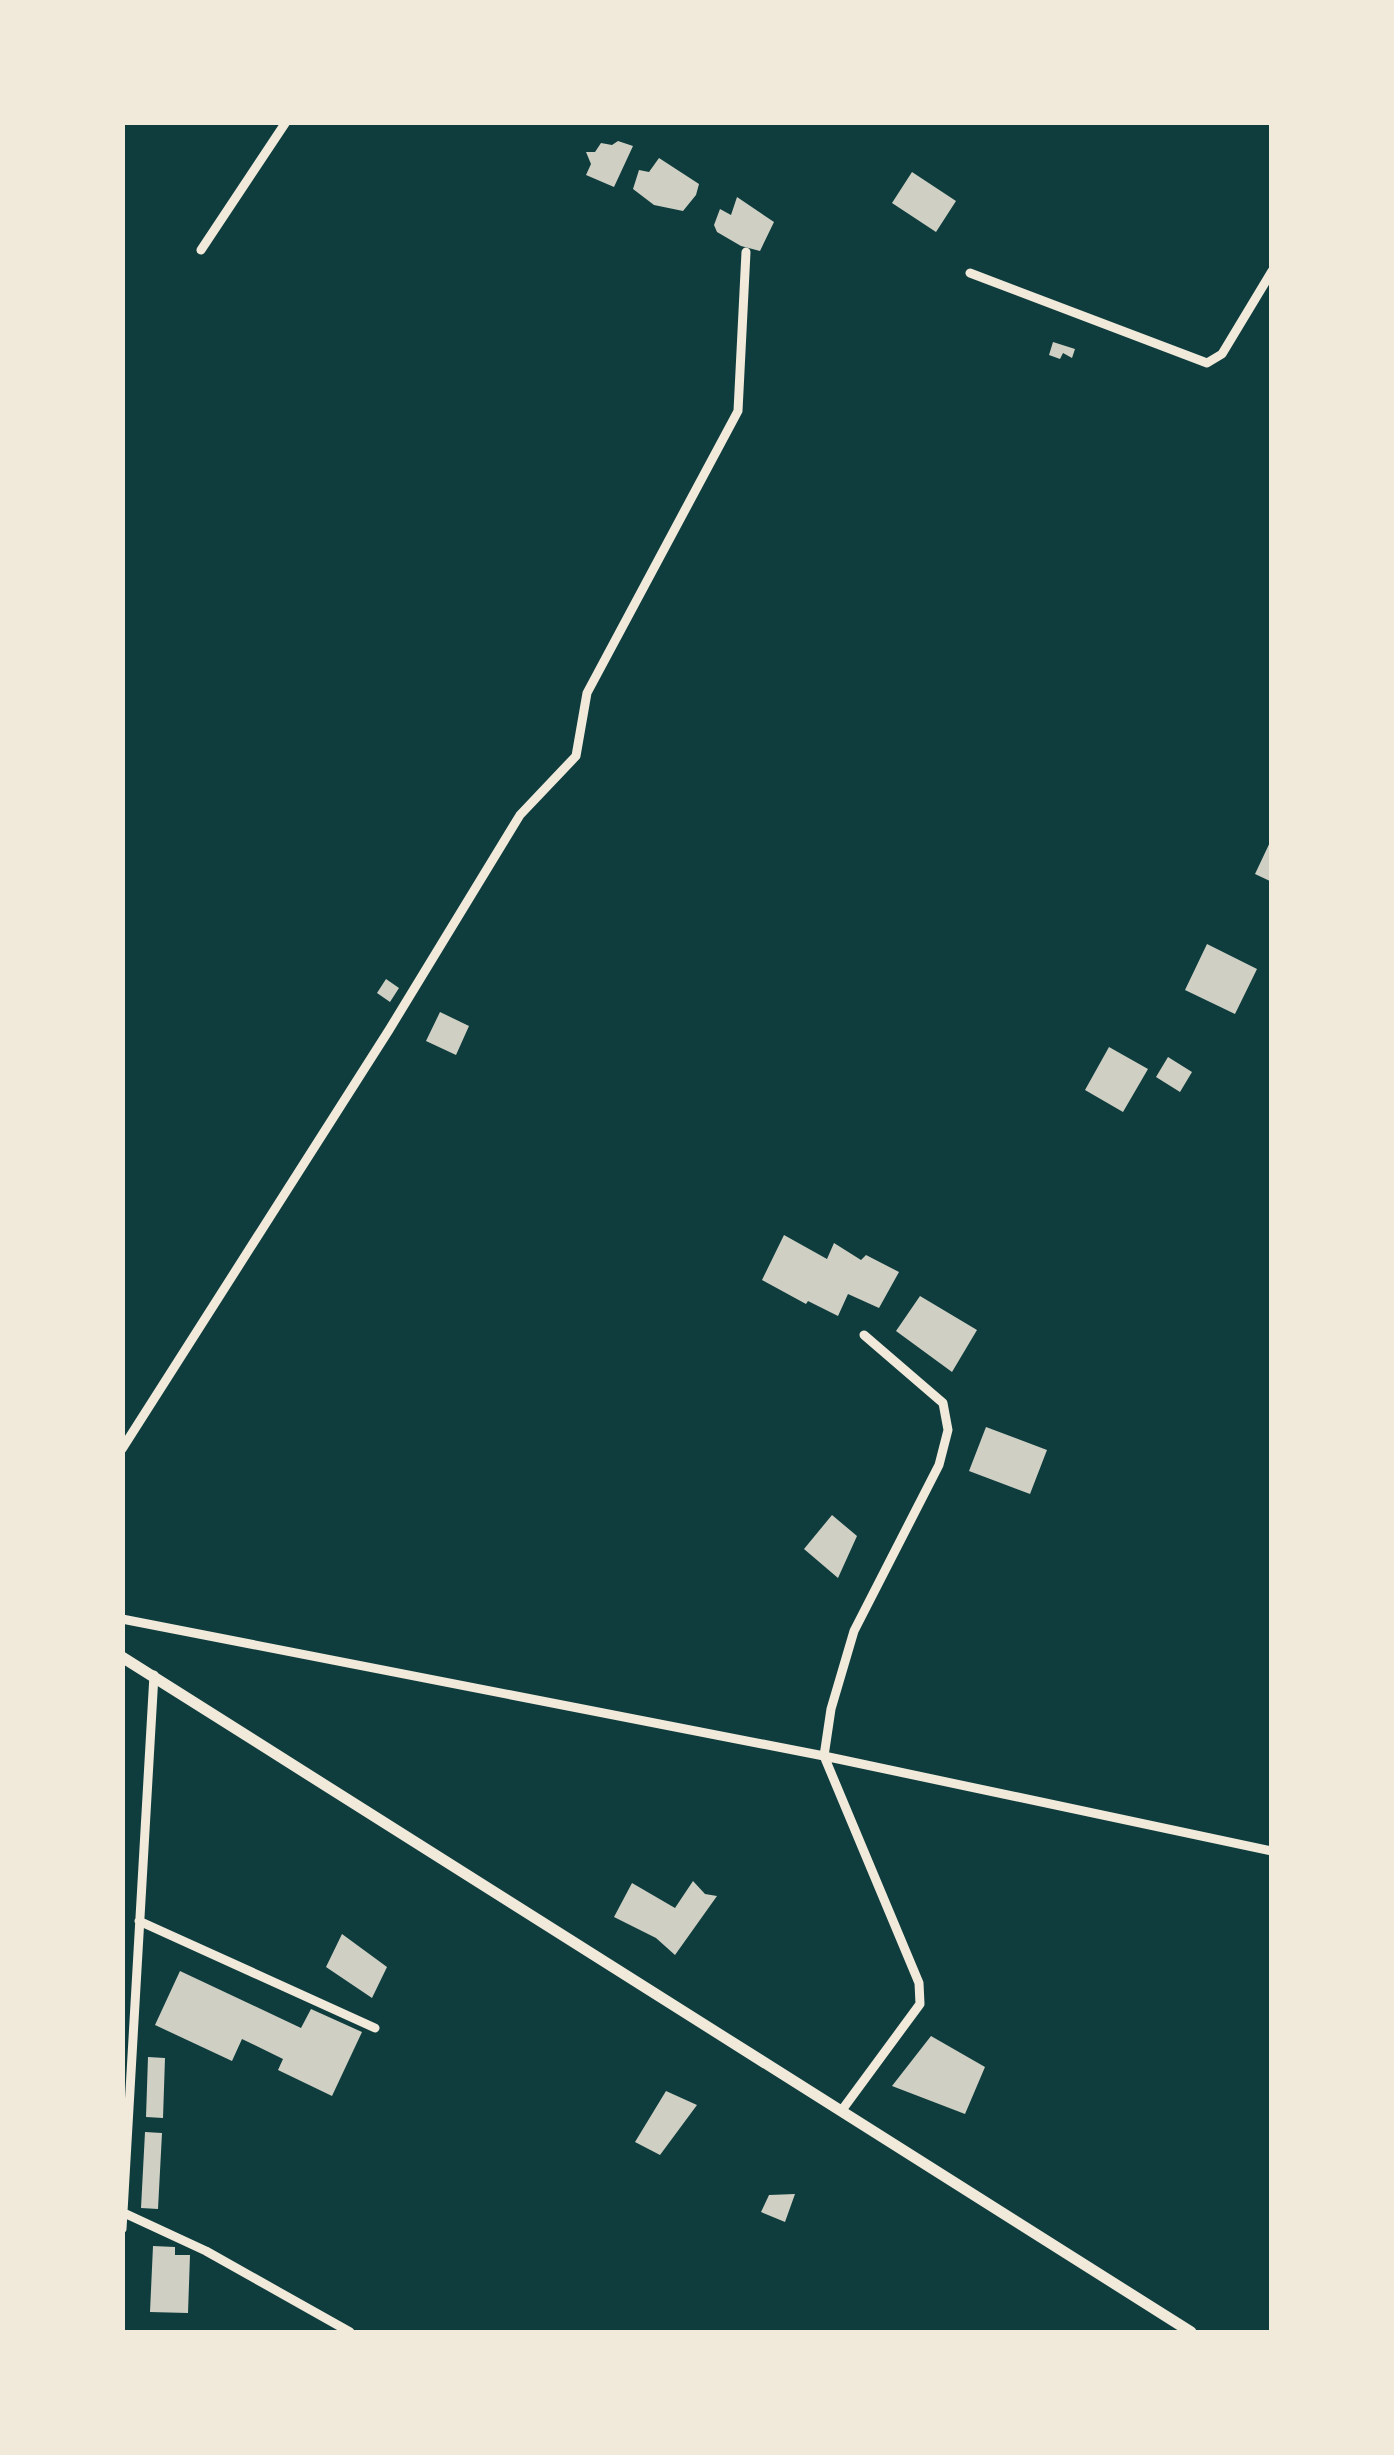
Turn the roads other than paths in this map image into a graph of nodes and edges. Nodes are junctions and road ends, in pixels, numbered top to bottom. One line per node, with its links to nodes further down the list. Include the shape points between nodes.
1 (286, 122): 2 (street)
2 (201, 250)
3 (746, 252): 7 (street, via 738,411 586,693 576,756 520,815)
4 (1272, 271): 5 (street, via 1222,354 1207,363)
5 (970, 273)
6 (864, 1335): 11 (street, via 943,1403 948,1430 940,1465 854,1631 830,1709)
7 (122, 1448)
8 (122, 1619): 11 (street)
9 (122, 1657): 10 (street)
10 (154, 1675): 13 (street); 15 (street)
11 (824, 1756): 12 (street); 15 (street, via 919,1984 920,2004)
12 (1272, 1851)
13 (139, 1921): 14 (street); 16 (street)
14 (375, 2028)
15 (842, 2110): 19 (street)
16 (124, 2214): 17 (street); 18 (street, via 206,2251)
17 (122, 2229)
18 (350, 2332)
19 (1192, 2332)

